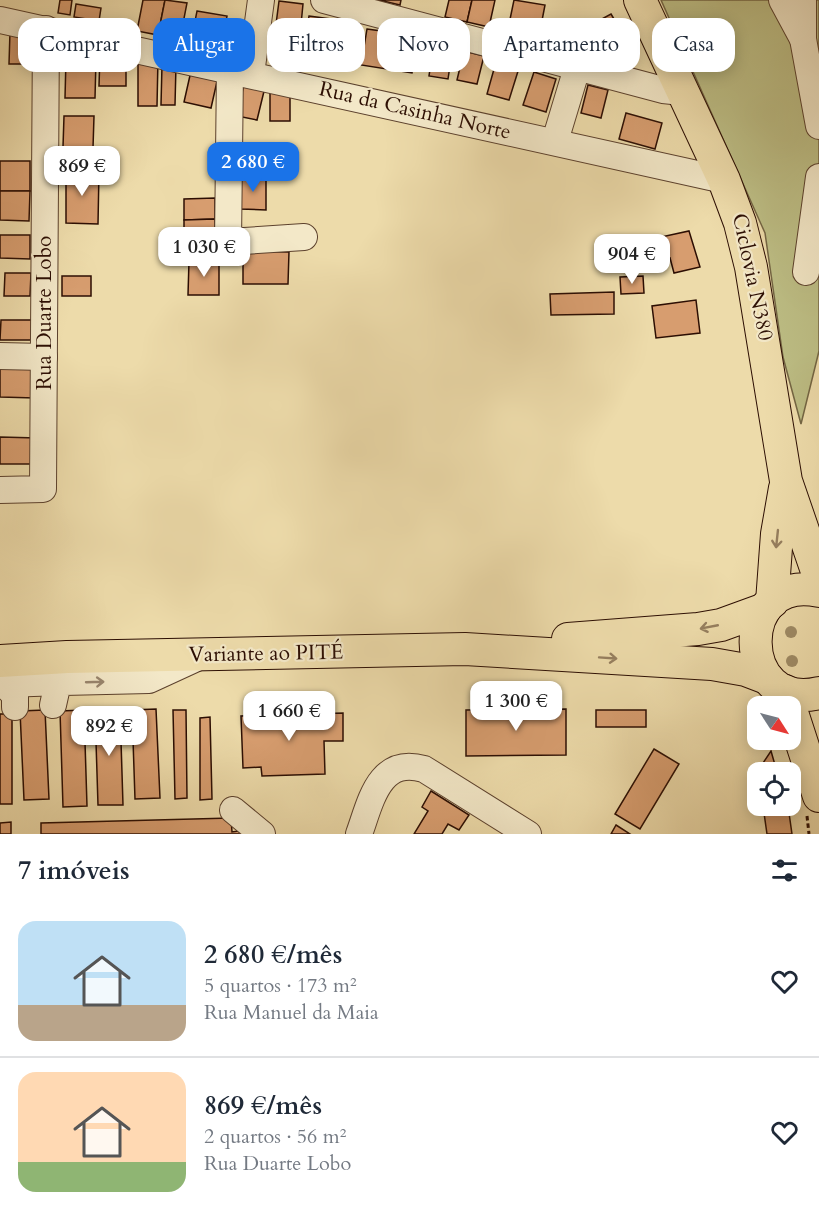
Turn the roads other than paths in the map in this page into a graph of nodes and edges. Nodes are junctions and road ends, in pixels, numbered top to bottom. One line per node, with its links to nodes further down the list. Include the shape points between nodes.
1 (261, 0): 7 (street)
2 (324, 0): 10 (street)
3 (640, 0): 15 (main road)
4 (782, 0): 9 (street)
5 (803, 0): 9 (street)
6 (0, 20): 8 (street, Rua da Casinha Norte)
7 (255, 22)
8 (18, 24)
9 (803, 39): 16 (street)
10 (482, 42)
11 (46, 72): 23 (street, Rua Duarte Lobo)
12 (241, 72): 17 (street, Rua da Casinha Norte); 20 (street, via 228,242)
13 (576, 72): 17 (street)
14 (593, 72): 15 (street)
15 (682, 92): 19 (main road)
16 (819, 126)
17 (555, 141): 19 (street, Rua da Casinha Norte)
18 (819, 177): 21 (street)
19 (724, 180): 24 (main road, via 751,267)
20 (304, 237)
21 (806, 272)
22 (0, 356): 23 (street)
23 (44, 357): 25 (street, Rua Duarte Lobo, via 43,489)
24 (786, 481): 26 (main road); 28 (main road, one-way to 28)
25 (0, 490)
26 (819, 577)
27 (819, 591): 28 (main road, Variante ao PITÉ, via 797,590)
28 (768, 606): 29 (main road, Variante ao PITÉ, one-way to 29, via 721,625 698,629); 33 (main road, via 754,637 759,666)
29 (465, 649): 31 (main road, Variante ao PITÉ, via 206,654); 33 (main road, Variante ao PITÉ, one-way to 33, via 712,664 746,670)
30 (0, 654): 31 (main road, Variante ao PITÉ)
31 (65, 670): 32 (main road, Variante ao PITÉ); 35 (street)
32 (5, 684)
33 (776, 684): 34 (main road, Variante ao PITÉ, via 800,695); 36 (main road)
34 (819, 693)
35 (53, 705)
36 (819, 796)
37 (233, 810): 38 (street)
38 (262, 834)
39 (359, 834): 40 (street, via 381,781 400,766 411,766 424,769)
40 (528, 834)

